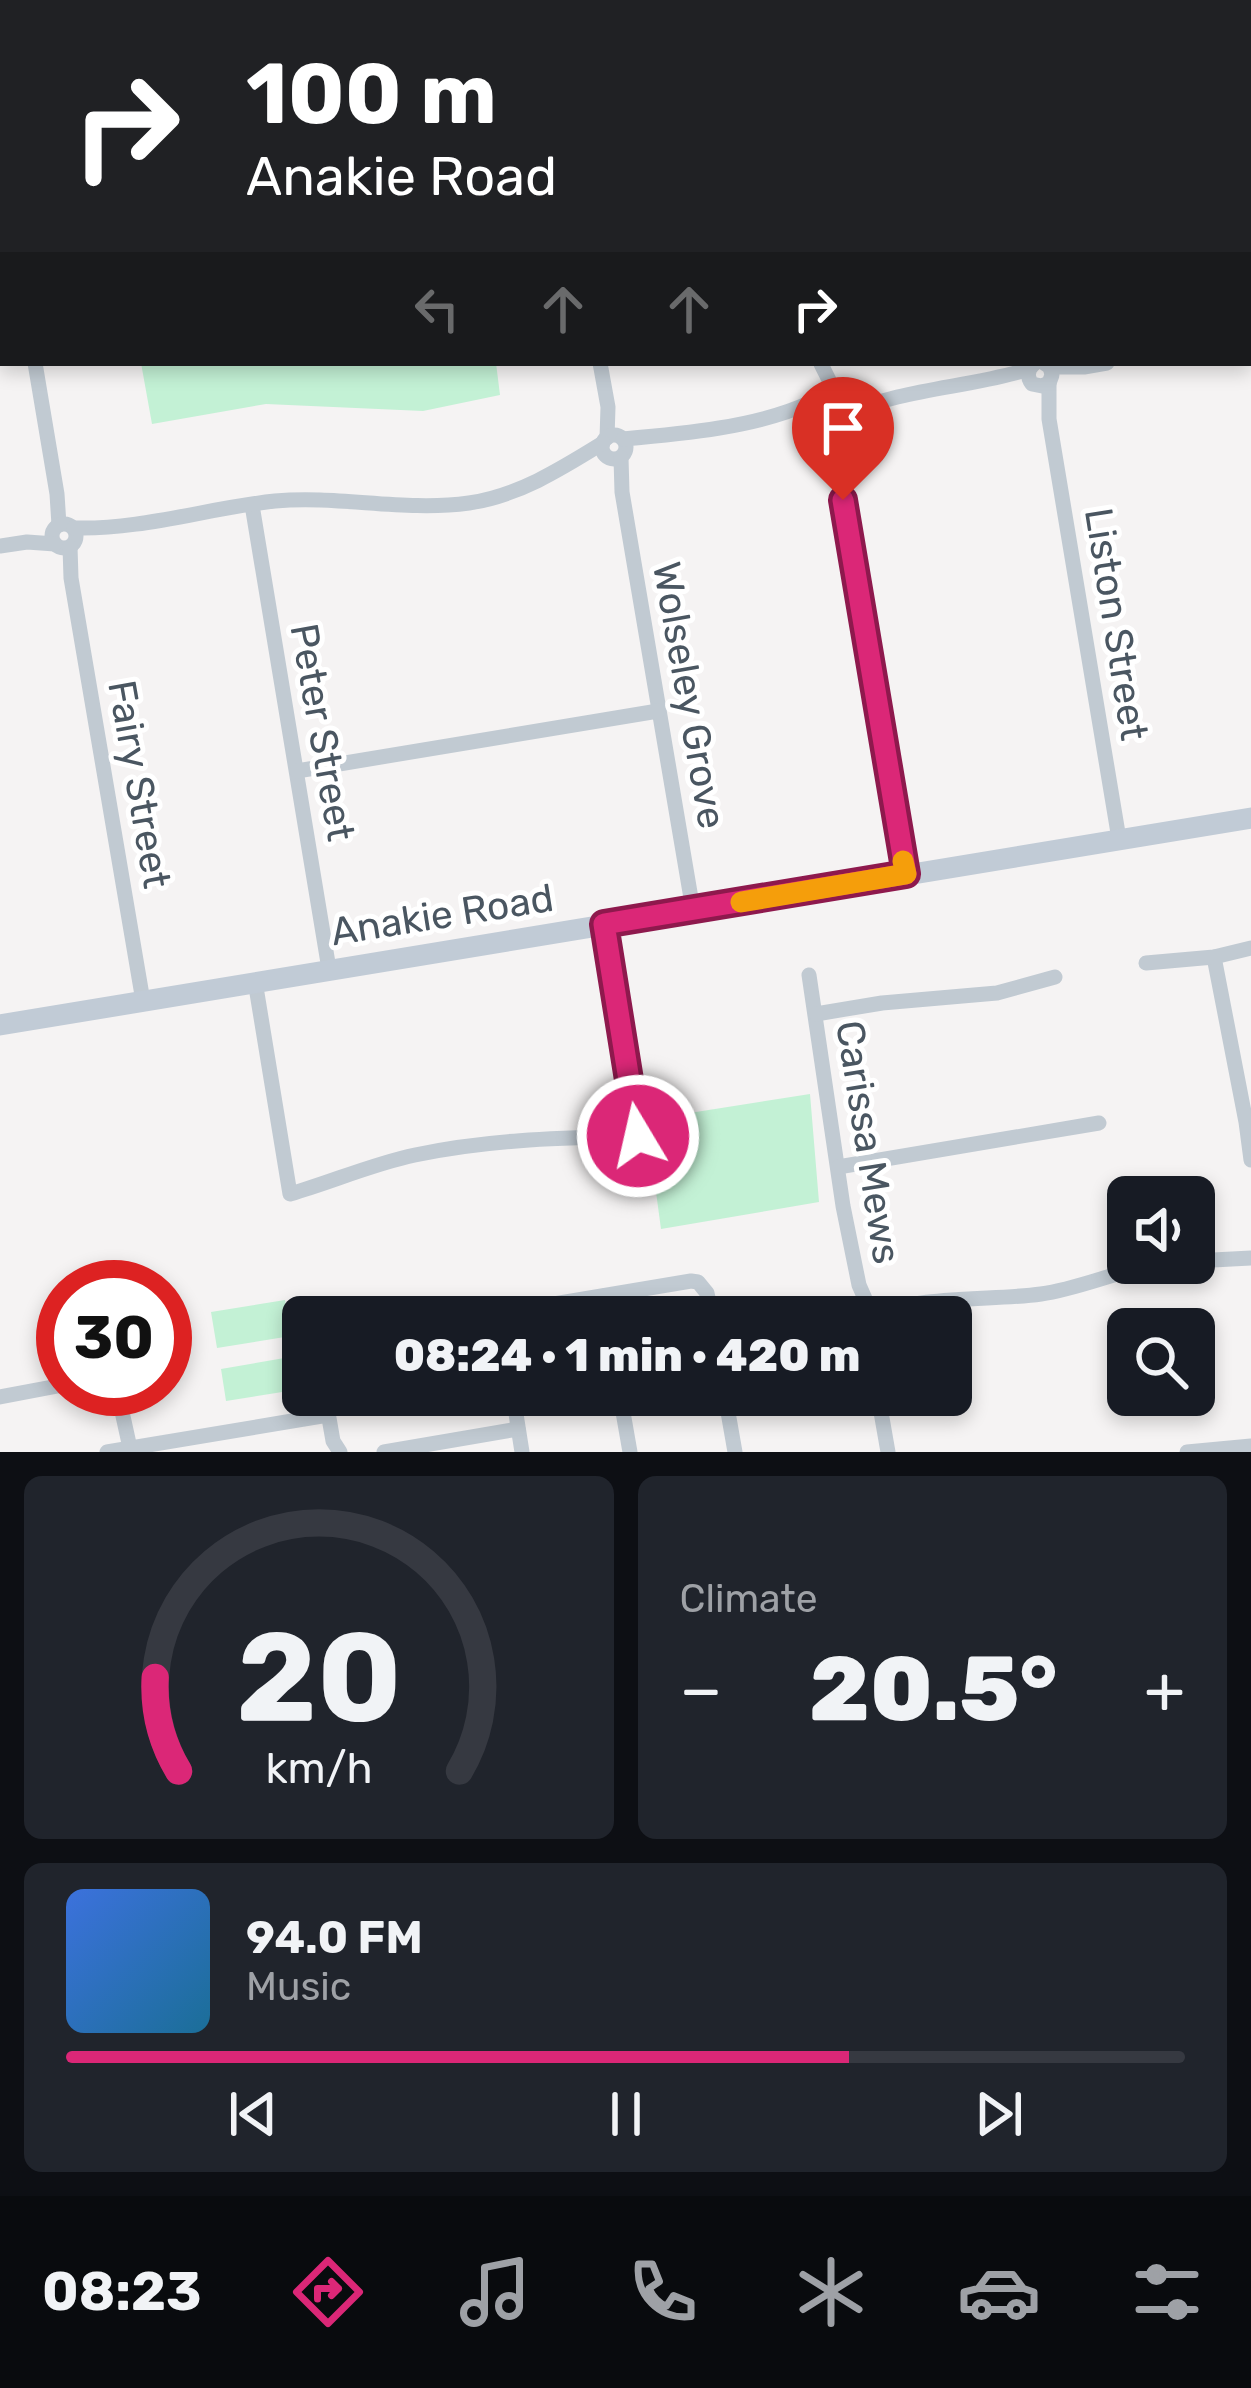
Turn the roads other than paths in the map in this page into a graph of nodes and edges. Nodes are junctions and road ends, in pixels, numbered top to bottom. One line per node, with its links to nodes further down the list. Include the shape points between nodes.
1 (36, 366): 9 (street, Fairy Street)
2 (601, 366): 7 (street, Wolseley Grove)
3 (821, 366): 6 (street)
4 (1090, 366): 5 (street)
5 (1040, 370): 6 (street); 14 (street, Liston Street)
6 (828, 409): 7 (street); 15 (street)
7 (615, 448): 8 (street, via 470,503); 11 (street, Wolseley Grove)
8 (252, 506): 9 (street); 12 (street, Peter Street)
9 (65, 536): 10 (street); 25 (street, Fairy Street)
10 (0, 547)
11 (658, 711): 12 (street); 16 (street, Wolseley Grove)
12 (297, 771): 21 (street, Peter Street)
13 (1251, 818): 14 (main road, Anakie Road)
14 (1119, 839): 15 (main road, Anakie Road)
15 (906, 874): 16 (main road, Anakie Road)
16 (693, 910): 17 (main road, Anakie Road)
17 (604, 924): 21 (main road, Anakie Road); 24 (street, via 638,1136 450,1149 290,1194)
18 (1251, 948): 19 (street)
19 (1214, 957): 20 (street); 29 (street)
20 (1146, 963)
21 (329, 969): 24 (main road, Anakie Road)
22 (809, 975): 26 (street, Carissa Mews)
23 (1055, 977): 26 (street, via 997,993)
24 (255, 981): 25 (main road, Anakie Road)
25 (143, 1001): 27 (main road, Anakie Road)
26 (816, 1015): 30 (street, Carissa Mews)
27 (0, 1025)
28 (1099, 1123): 30 (street)
29 (1251, 1160)
30 (838, 1167): 36 (street, Carissa Mews)
31 (1251, 1258): 32 (street)
32 (1215, 1260)
33 (1107, 1279): 37 (street)
34 (604, 1296): 35 (street, via 698,1282)
35 (708, 1296)
36 (864, 1296)
37 (972, 1300)
38 (36, 1390): 39 (street)
39 (0, 1396)
40 (123, 1416): 49 (street)
41 (322, 1416): 49 (street)
42 (328, 1416): 51 (street)
43 (516, 1416): 47 (street)
44 (623, 1416): 54 (street)
45 (729, 1416): 55 (street)
46 (882, 1416): 56 (street)
47 (518, 1429): 52 (street); 53 (street)
48 (1251, 1446): 57 (street)
49 (130, 1448): 50 (street)
50 (107, 1452)
51 (340, 1452)
52 (383, 1452)
53 (522, 1452)
54 (629, 1452)
55 (735, 1452)
56 (888, 1452)
57 (1187, 1452)

